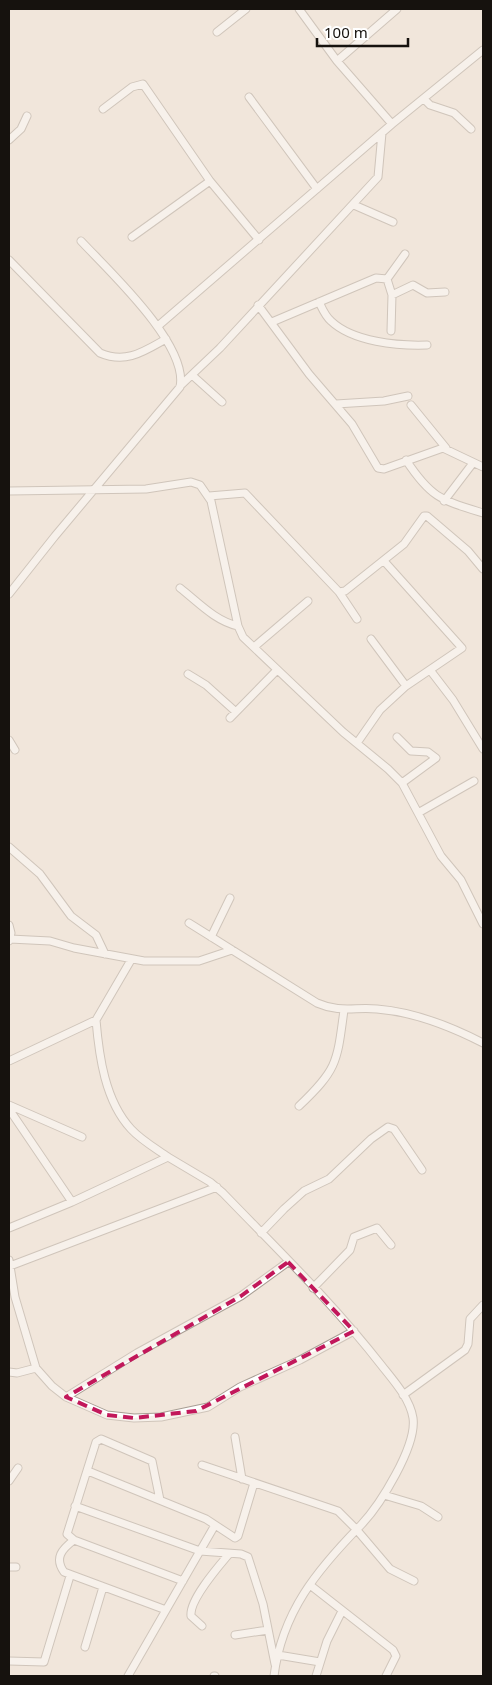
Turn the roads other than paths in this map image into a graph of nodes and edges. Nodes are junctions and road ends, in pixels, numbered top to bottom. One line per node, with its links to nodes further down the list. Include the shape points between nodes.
1 (246, 9): 4 (street)
2 (301, 9): 6 (street)
3 (397, 9): 6 (street)
4 (218, 32)
5 (483, 50): 8 (street)
6 (337, 61): 11 (street)
7 (249, 97): 16 (street)
8 (424, 99): 11 (street); 12 (street, via 430,105 454,113)
9 (103, 108): 15 (street, via 132,87 143,84)
10 (27, 116): 14 (street, via 21,129)
11 (392, 124): 13 (street)
12 (471, 129)
13 (382, 133): 16 (street); 17 (street, via 378,175)
14 (9, 140)
15 (210, 181): 19 (street); 20 (street)
16 (317, 189): 20 (street)
17 (354, 204): 18 (street); 28 (street)
18 (393, 222)
19 (132, 237)
20 (258, 240): 30 (street)
21 (81, 241): 30 (street)
22 (405, 254): 24 (street)
23 (9, 260): 32 (street, via 100,353 116,358 134,356)
24 (387, 279): 26 (street); 27 (street, via 376,278)
25 (445, 292): 26 (street, via 427,293 411,285)
26 (392, 296): 31 (street)
27 (319, 302): 29 (street); 33 (street, via 332,322 349,332 383,343)
28 (258, 306): 29 (street); 34 (street)
29 (272, 322): 38 (street, via 309,374)
30 (158, 326): 32 (street)
31 (391, 331)
32 (166, 339): 35 (street, via 181,370)
33 (427, 345)
34 (192, 375): 35 (street); 37 (street)
35 (180, 387): 44 (street)
36 (408, 396): 38 (street)
37 (222, 402)
38 (336, 404): 41 (street, via 378,468 384,469)
39 (411, 405): 40 (street)
40 (446, 448): 41 (street); 42 (street)
41 (406, 460): 47 (street, via 420,480)
42 (473, 463): 43 (street); 47 (street)
43 (483, 467)
44 (94, 490): 45 (street); 46 (street, via 146,489 191,482 200,484); 53 (street)
45 (9, 491)
46 (209, 496): 52 (street, via 245,493); 56 (street)
47 (444, 501): 48 (street)
48 (483, 513)
49 (384, 561): 50 (street, via 404,544 427,516 468,551); 52 (street, via 345,591); 60 (street, via 462,648)
50 (483, 569)
51 (180, 588): 56 (street, via 214,617)
52 (339, 592): 55 (street)
53 (9, 594)
54 (308, 602): 58 (street)
55 (358, 619)
56 (238, 626): 58 (street, via 243,637)
57 (371, 639): 62 (street)
58 (254, 647): 59 (street)
59 (277, 670): 63 (street); 67 (street)
60 (430, 670): 62 (street); 68 (street)
61 (188, 674): 63 (street, via 206,685)
62 (406, 686): 67 (street, via 380,710)
63 (236, 712): 64 (street)
64 (230, 718)
65 (397, 737): 71 (street, via 411,751 428,752 436,758)
66 (9, 740): 69 (street)
67 (357, 743): 71 (street)
68 (483, 749)
69 (15, 750)
70 (474, 781): 72 (street)
71 (402, 783): 72 (street)
72 (418, 813): 76 (street, via 441,856 461,880)
73 (9, 847): 81 (street, via 40,874 71,916 96,935)
74 (230, 898): 78 (street)
75 (189, 923): 78 (street)
76 (483, 924)
77 (9, 925): 79 (street)
78 (211, 937): 80 (street)
79 (9, 940): 81 (street, via 50,941)
80 (232, 950): 82 (street, via 199,961); 83 (street, via 317,1003)
81 (104, 954): 82 (street)
82 (132, 960): 84 (street)
83 (344, 1010): 85 (street, via 376,1009 418,1017 458,1030); 88 (street, via 333,1069)
84 (96, 1020): 86 (street); 91 (street, via 108,1090 124,1122)
85 (483, 1043)
86 (9, 1061)
87 (9, 1105): 90 (street)
88 (299, 1106)
89 (9, 1109): 94 (street)
90 (82, 1138)
91 (168, 1156): 93 (street); 94 (street)
92 (422, 1170): 96 (street, via 394,1129 388,1127 329,1179 304,1191)
93 (217, 1187): 96 (street); 99 (street)
94 (72, 1202): 95 (street)
95 (9, 1228)
96 (261, 1233): 98 (street)
97 (392, 1245): 100 (street, via 377,1228 354,1237 350,1250)
98 (288, 1262): 100 (street); 106 (street, via 241,1296 137,1353)
99 (10, 1263): 103 (street, via 15,1297)
100 (313, 1288): 102 (street)
101 (483, 1305): 105 (street, via 470,1319 465,1350)
102 (354, 1331): 105 (street); 106 (street, via 196,1411 143,1418 107,1415)
103 (36, 1368): 104 (street); 106 (street)
104 (9, 1372)
105 (403, 1395): 114 (street, via 413,1420 412,1438)
106 (66, 1397)
107 (235, 1437): 111 (street)
108 (202, 1465): 111 (street)
109 (18, 1468): 112 (street)
110 (88, 1471): 115 (street); 115 (street, via 96,1442 104,1440 152,1461); 116 (street)
111 (242, 1479): 113 (street)
112 (9, 1481)
113 (254, 1483): 118 (street, via 236,1538); 119 (street, via 334,1510)
114 (384, 1495): 117 (street, via 421,1506); 119 (street)
115 (160, 1500): 118 (street)
116 (75, 1506): 120 (street, via 66,1534); 121 (street)
117 (438, 1516)
118 (215, 1526): 121 (street)
119 (356, 1529): 125 (street, via 390,1569); 126 (street)
120 (74, 1540): 123 (street, via 60,1554 58,1561); 124 (street)
121 (200, 1551): 122 (street); 124 (street)
122 (229, 1554): 130 (street, via 211,1575 191,1609 191,1616); 131 (street, via 248,1557)
123 (70, 1576): 127 (street); 135 (street, via 44,1662)
124 (183, 1580): 128 (street)
125 (414, 1582)
126 (310, 1585): 129 (street); 134 (street, via 289,1618)
127 (103, 1587): 128 (street); 133 (street)
128 (166, 1610): 138 (street)
129 (342, 1611): 136 (street); 141 (street, via 395,1653)
130 (202, 1626)
131 (268, 1630): 132 (street); 137 (street)
132 (235, 1635)
133 (85, 1647)
134 (278, 1655): 136 (street); 137 (street)
135 (9, 1661)
136 (320, 1662): 140 (street)
137 (275, 1674): 139 (street)
138 (128, 1676)
139 (270, 1676)
140 (316, 1676)
141 (386, 1676)

